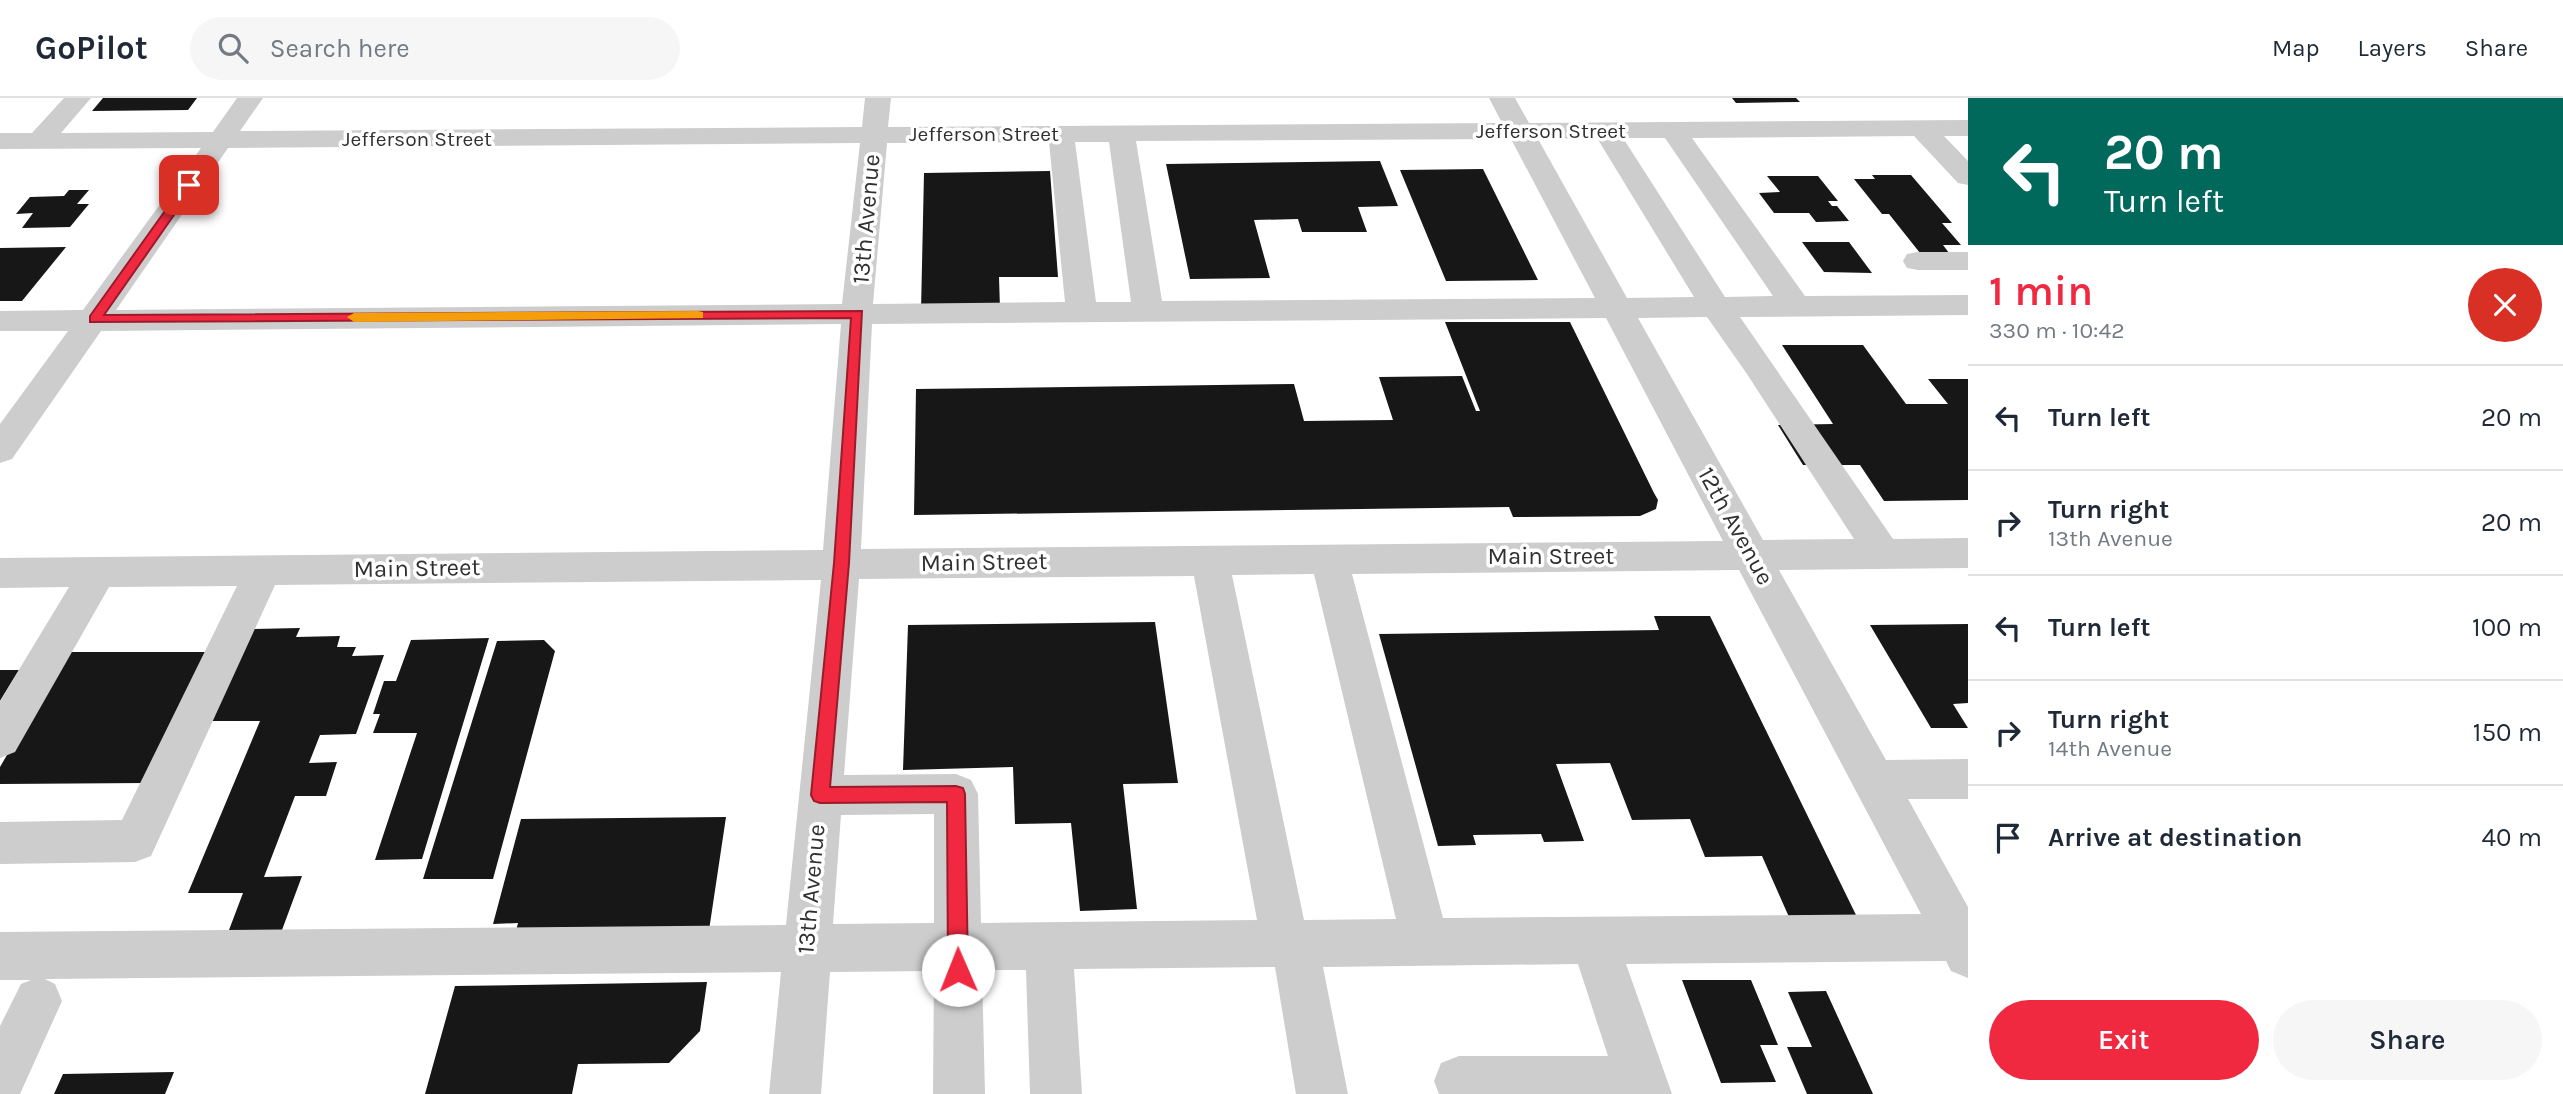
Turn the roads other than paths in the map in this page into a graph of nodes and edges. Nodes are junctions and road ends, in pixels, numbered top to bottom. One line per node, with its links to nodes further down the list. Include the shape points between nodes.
1 (78, 98): 14 (street)
2 (250, 98): 12 (street)
3 (1502, 98): 10 (street, 12th Avenue)
4 (876, 116): 11 (street, Jefferson Street); 12 (street, Jefferson Street); 26 (street, 13th Avenue)
5 (1968, 128): 6 (street, Jefferson Street)
6 (1922, 129): 7 (street, Jefferson Street); 17 (street)
7 (1674, 131): 8 (street, Jefferson Street); 15 (street)
8 (1606, 132): 10 (street, Jefferson Street); 16 (street)
9 (1121, 133): 10 (street, Jefferson Street); 11 (street, Jefferson Street); 25 (street)
10 (1520, 133): 21 (street, 12th Avenue)
11 (1061, 134): 24 (street)
12 (221, 140): 14 (street, Jefferson Street); 27 (street)
13 (0, 141): 14 (street, Jefferson Street)
14 (39, 141)
15 (1698, 166): 16 (street); 23 (street)
16 (1628, 167): 22 (street)
17 (1968, 177)
18 (1918, 261): 19 (street)
19 (1968, 261)
20 (1968, 305): 23 (street)
21 (1615, 306): 22 (street); 25 (street); 32 (street, 12th Avenue)
22 (1715, 306): 23 (street); 31 (street, via 1759,366 1748,386 1801,469 1841,489)
23 (1795, 306)
24 (1082, 311): 25 (street); 26 (street)
25 (1148, 311)
26 (858, 314): 27 (street); 35 (street, 13th Avenue)
27 (94, 319): 28 (street); 29 (street)
28 (0, 321)
29 (0, 450)
30 (1968, 553): 31 (street, Main Street)
31 (1883, 554): 32 (street, Main Street)
32 (1752, 555): 33 (street, Main Street); 41 (street, 12th Avenue)
33 (1329, 558): 34 (street, Main Street); 45 (street)
34 (1210, 559): 35 (street, Main Street); 46 (street)
35 (841, 563): 36 (street, Main Street); 42 (street, 13th Avenue)
36 (264, 569): 37 (street, Main Street); 43 (street, via 135,841)
37 (98, 572): 38 (street, Main Street); 39 (street)
38 (0, 573)
39 (0, 739)
40 (1968, 779): 41 (street)
41 (1874, 780): 47 (street, 12th Avenue)
42 (820, 795): 48 (street, via 956,794); 50 (street, 13th Avenue)
43 (0, 843)
44 (1594, 941): 45 (street); 47 (street); 55 (street)
45 (1425, 942): 46 (street)
46 (1290, 943): 49 (street); 59 (street)
47 (1965, 943)
48 (958, 945): 49 (street); 50 (street); 57 (street)
49 (1049, 945): 58 (street)
50 (806, 948): 51 (street); 56 (street, 13th Avenue)
51 (0, 956)
52 (38, 1001): 53 (street)
53 (0, 1081)
54 (1459, 1081): 55 (street)
55 (1644, 1087)
56 (795, 1094)
57 (959, 1094)
58 (1056, 1094)
59 (1322, 1094)

